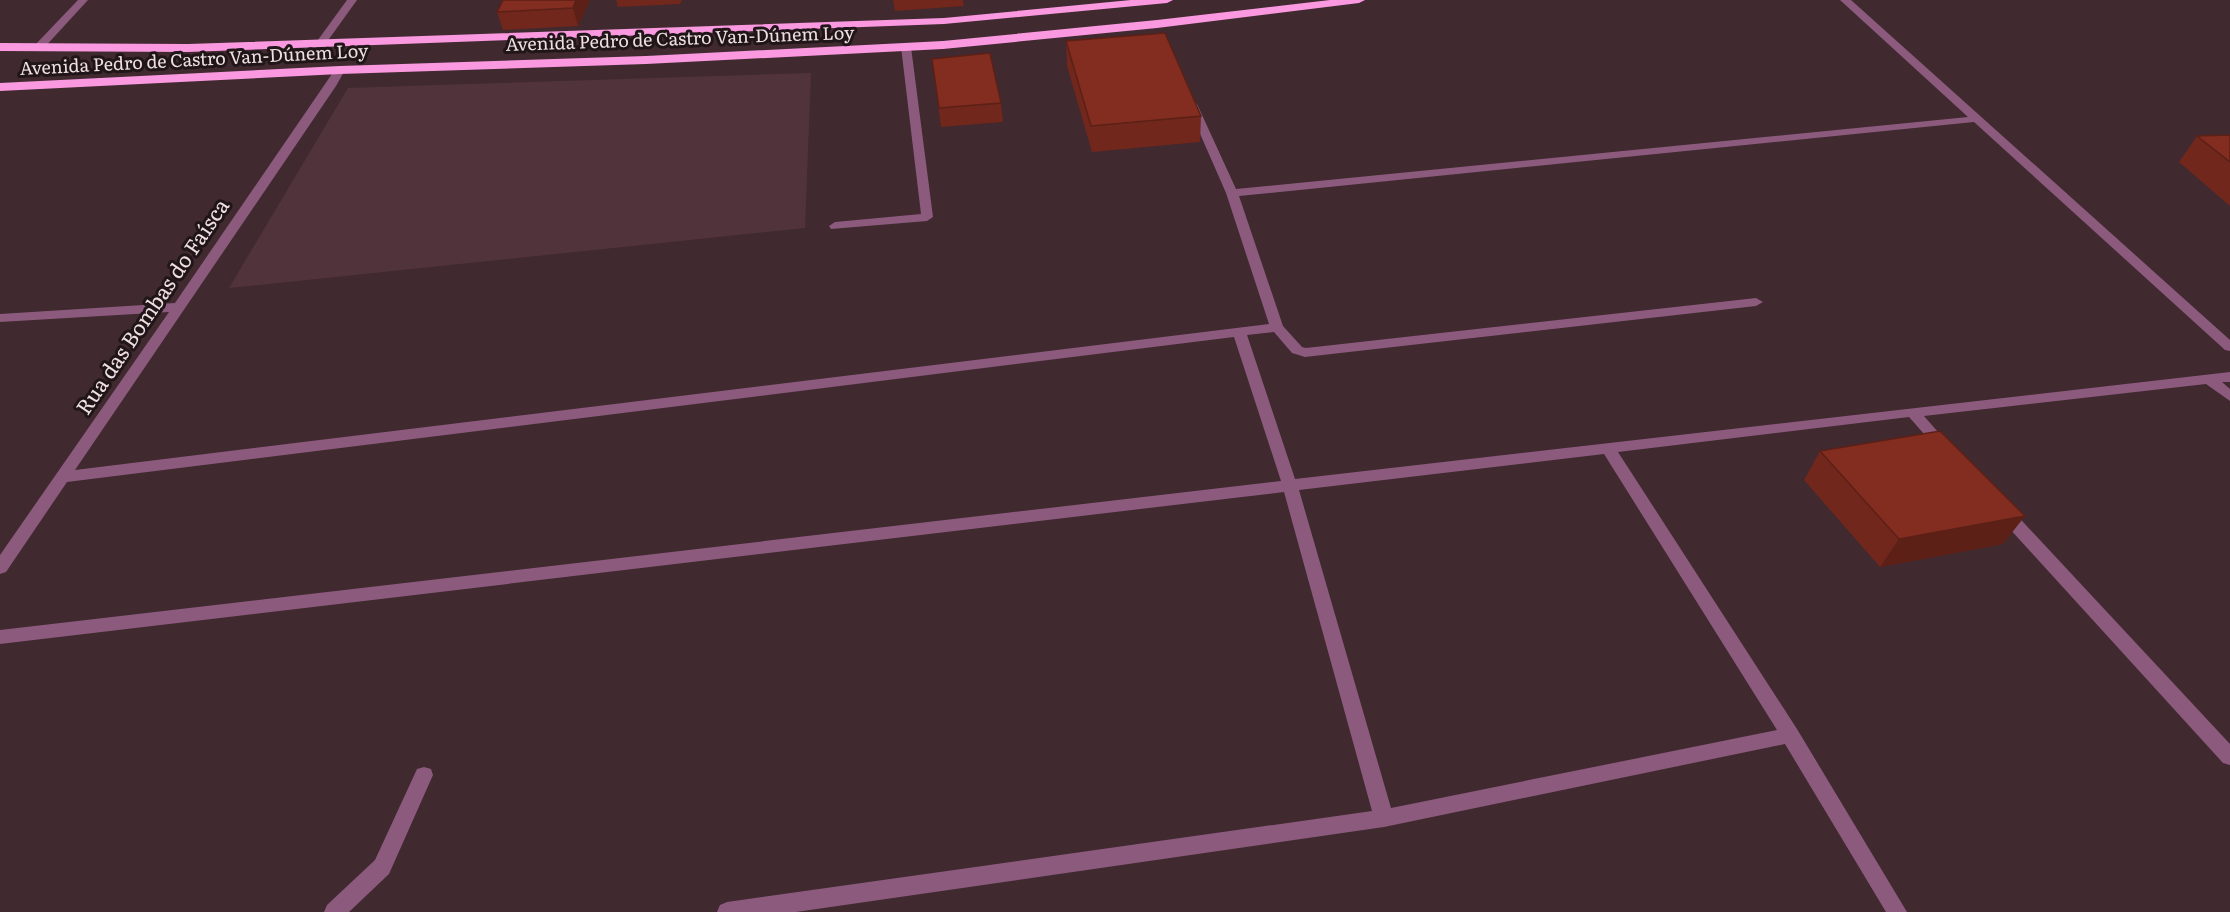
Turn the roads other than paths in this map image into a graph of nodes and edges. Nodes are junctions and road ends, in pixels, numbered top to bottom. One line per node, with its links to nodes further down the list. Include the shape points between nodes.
1 (83, 0): 8 (street)
2 (352, 0): 6 (street)
3 (1167, 0): 6 (highway, Avenida Pedro de Castro Van-Dúnem Loy, via 944,21)
4 (1359, 0): 9 (highway, Avenida Pedro de Castro Van-Dúnem Loy, via 1159,29)
5 (1845, 0): 13 (street)
6 (320, 44): 8 (highway, Avenida Pedro de Castro Van-Dúnem Loy)
7 (0, 46): 8 (highway, Avenida Pedro de Castro Van-Dúnem Loy)
8 (39, 47)
9 (906, 47): 10 (highway, Avenida Pedro de Castro Van-Dúnem Loy); 15 (street, via 927,217)
10 (340, 70): 11 (highway, Avenida Pedro de Castro Van-Dúnem Loy); 17 (street, Rua das Bombas do Faísca)
11 (0, 87)
12 (1185, 87): 14 (street)
13 (1976, 119): 14 (street); 21 (street)
14 (1232, 193): 19 (street)
15 (835, 226)
16 (1756, 302): 19 (street, via 1312,354 1297,350)
17 (178, 307): 18 (street); 28 (street, Rua das Bombas do Faísca)
18 (0, 318)
19 (1277, 327): 20 (street)
20 (1239, 332): 28 (street); 29 (street)
21 (2230, 347)
22 (2230, 378): 23 (street)
23 (2210, 380): 24 (street); 25 (street)
24 (2230, 396)
25 (1912, 412): 26 (street); 27 (street)
26 (1609, 450): 29 (street); 33 (street)
27 (1960, 464)
28 (63, 477): 31 (street, Rua das Bombas do Faísca)
29 (1290, 486): 32 (street); 36 (street)
30 (1991, 498): 34 (street)
31 (0, 568)
32 (0, 637)
33 (1790, 735): 36 (street); 39 (street)
34 (2230, 757)
35 (424, 775): 37 (street, via 382,867)
36 (1384, 818): 38 (street)
37 (334, 912)
38 (727, 912)
39 (1897, 912)

